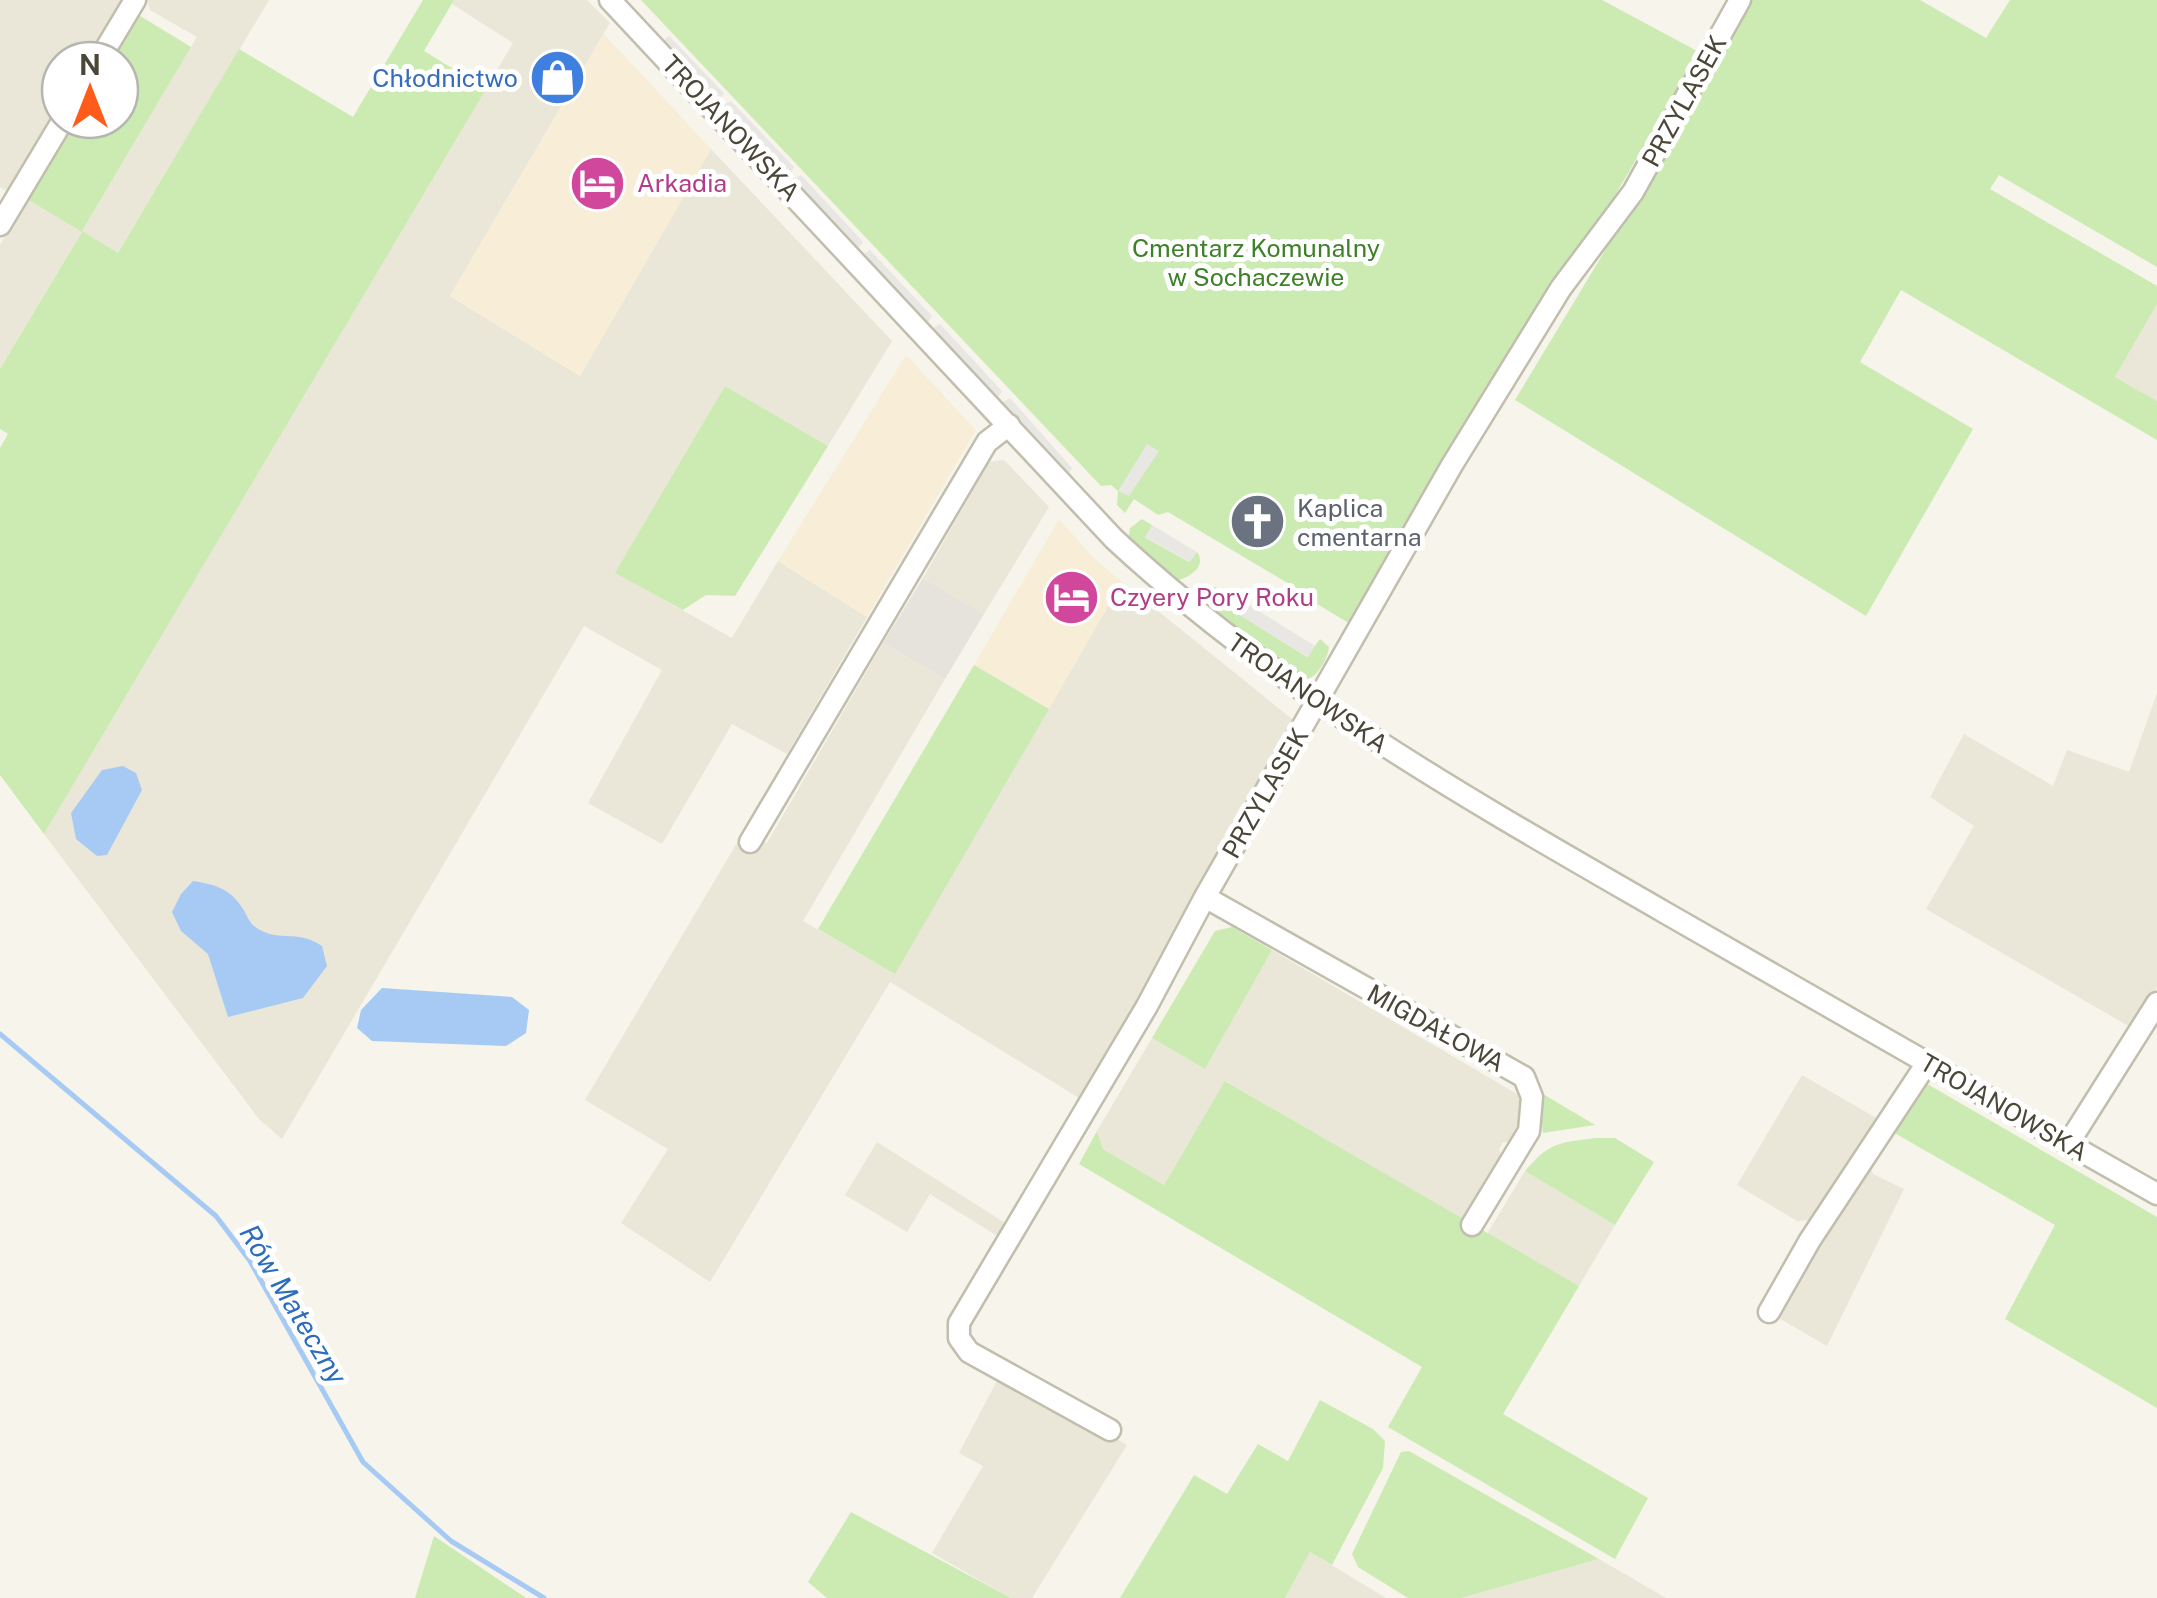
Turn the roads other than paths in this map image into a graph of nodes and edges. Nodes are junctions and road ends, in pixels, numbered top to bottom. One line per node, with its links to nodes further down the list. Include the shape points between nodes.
1 (135, 0): 4 (street)
2 (610, 0): 7 (street, TROJANOWSKA)
3 (1740, 0): 8 (street, PRZYLASEK, via 1632,192 1562,288 1444,480)
4 (111, 40)
5 (51, 140): 6 (street)
6 (0, 224)
7 (1008, 426): 8 (street, TROJANOWSKA, via 1184,603); 9 (street, via 987,442)
8 (1318, 702): 10 (street, PRZYLASEK); 12 (street, TROJANOWSKA, via 1453,791)
9 (750, 842)
10 (1205, 897): 15 (street, MIGDAŁOWA, via 1524,1078 1532,1097 1529,1131); 17 (street, PRZYLASEK, via 960,1324 968,1352)
11 (2157, 1003): 13 (street)
12 (1927, 1063): 13 (street, TROJANOWSKA); 16 (street)
13 (2068, 1144): 14 (street, TROJANOWSKA)
14 (2157, 1194)
15 (1472, 1225)
16 (1769, 1312)
17 (1110, 1430)

